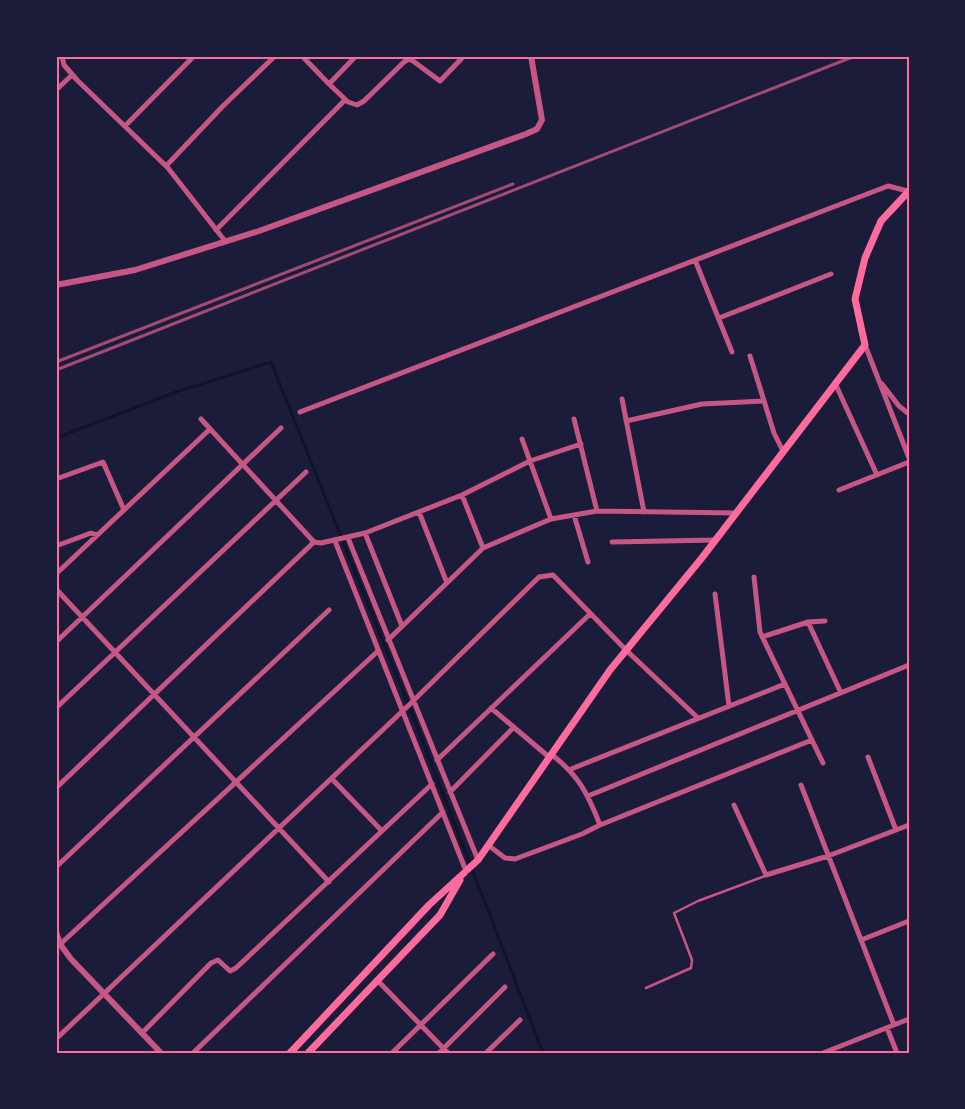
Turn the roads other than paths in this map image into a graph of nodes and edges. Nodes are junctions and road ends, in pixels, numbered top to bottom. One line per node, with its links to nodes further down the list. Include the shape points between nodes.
1 (62, 56): 8 (street, via 64,65)
2 (194, 56): 12 (street)
3 (275, 56): 13 (street)
4 (302, 56): 9 (street)
5 (356, 56): 9 (street)
6 (464, 56): 11 (street, via 440,81 409,59 364,101 352,105)
7 (531, 56): 16 (street, via 542,112 537,129)
8 (72, 74): 10 (street); 12 (street)
9 (329, 84): 11 (street)
10 (56, 90)
11 (345, 100): 15 (street)
12 (126, 126): 13 (street)
13 (166, 166): 15 (street)
14 (908, 191): 17 (street, via 888,186); 21 (main road, via 881,220 865,258 855,299)
15 (216, 230): 16 (street)
16 (225, 241): 19 (street, via 135,270)
17 (695, 260): 20 (street); 28 (street)
18 (832, 274): 20 (street)
19 (56, 285)
20 (719, 318): 22 (street)
21 (865, 345): 24 (street); 25 (main road)
22 (732, 352)
23 (750, 356): 27 (street)
24 (878, 379): 29 (street); 38 (street)
25 (835, 383): 37 (main road); 43 (street)
26 (622, 399): 32 (street)
27 (764, 401): 32 (street, via 702,404); 37 (street)
28 (300, 412)
29 (909, 414)
30 (200, 419): 34 (street)
31 (574, 419): 36 (street)
32 (626, 421): 51 (street)
33 (281, 428): 41 (street)
34 (210, 429): 41 (street); 48 (street)
35 (522, 439): 39 (street)
36 (581, 444): 39 (street); 49 (street)
37 (783, 451): 52 (main road)
38 (909, 458)
39 (530, 461): 46 (street); 54 (street)
40 (909, 462): 43 (street)
41 (244, 465): 47 (street); 71 (street)
42 (306, 472): 47 (street)
43 (877, 475): 45 (street)
44 (56, 479): 48 (street, via 103,462)
45 (839, 490)
46 (462, 495): 50 (street); 62 (street)
47 (276, 501): 59 (street); 80 (street)
48 (124, 510): 56 (street)
49 (597, 511): 51 (street); 53 (street)
50 (419, 512): 55 (street); 66 (street)
51 (644, 512): 52 (street)
52 (736, 513): 58 (main road)
53 (574, 515): 54 (street); 63 (street)
54 (551, 519): 62 (street)
55 (365, 533): 57 (street); 74 (street)
56 (97, 535): 61 (street, via 91,533); 64 (street)
57 (342, 540): 59 (street); 76 (street); 79 (street)
58 (716, 540): 60 (street); 78 (main road)
59 (314, 542): 84 (street)
60 (612, 542)
61 (56, 546)
62 (483, 548): 66 (street)
63 (588, 562)
64 (56, 574)
65 (754, 577): 75 (street)
66 (447, 583): 74 (street)
67 (56, 589): 71 (street)
68 (715, 594): 86 (street)
69 (329, 610): 92 (street)
70 (590, 614): 78 (street); 85 (street, via 553,575 539,576); 88 (street)
71 (83, 618): 77 (street); 80 (street)
72 (825, 621): 73 (street)
73 (808, 622): 75 (street); 83 (street)
74 (402, 626): 76 (street)
75 (762, 636): 82 (street)
76 (388, 640): 85 (street)
77 (56, 642)
78 (626, 650): 90 (street); 94 (main road)
79 (378, 651): 85 (street); 100 (street)
80 (116, 653): 84 (street); 87 (street)
81 (909, 665): 83 (street)
82 (785, 684): 86 (street); 89 (street)
83 (841, 693): 89 (street)
84 (155, 695): 92 (street); 103 (street)
85 (408, 706): 96 (street); 99 (street); 101 (street)
86 (729, 706): 90 (street)
87 (56, 708)
88 (491, 708): 91 (street); 96 (street)
89 (798, 711): 93 (street); 105 (street)
90 (698, 718): 98 (street)
91 (514, 727): 94 (street); 104 (street)
92 (195, 738): 100 (street); 116 (street)
93 (812, 740): 97 (street); 108 (street)
94 (550, 756): 98 (street); 113 (main road)
95 (868, 757): 111 (street)
96 (437, 760): 104 (street)
97 (823, 763)
98 (571, 769): 105 (street)
99 (332, 779): 110 (street); 112 (street)
100 (235, 781): 110 (street); 123 (street)
101 (432, 784): 107 (street); 112 (street)
102 (801, 785): 114 (street)
103 (56, 788)
104 (450, 792): 115 (street)
105 (588, 796): 108 (street)
106 (734, 805): 118 (street)
107 (443, 812): 117 (street); 138 (street)
108 (600, 824): 113 (street, via 515,859 505,858)
109 (909, 825): 111 (street)
110 (280, 829): 119 (street); 128 (street)
111 (896, 830): 114 (street)
112 (382, 831): 119 (street)
113 (488, 845): 115 (main road)
114 (828, 856): 118 (street); 122 (street)
115 (476, 861): 117 (main road)
116 (56, 866)
117 (466, 871): 125 (main road, via 440,915); 139 (main road, via 429,905)
118 (766, 875): 127 (lane, via 674,913 692,960 691,968)
119 (329, 882): 134 (street, via 236,968 230,970 218,960 212,963)
120 (909, 921): 122 (street)
121 (56, 932): 123 (street)
122 (861, 940): 132 (street)
123 (57, 944): 128 (street)
124 (493, 954): 131 (street)
125 (377, 980): 131 (street); 140 (main road)
126 (505, 987): 136 (street)
127 (646, 988)
128 (104, 993): 134 (street); 135 (street)
129 (909, 1019): 132 (street)
130 (520, 1020): 144 (street)
131 (421, 1024): 136 (street); 141 (street)
132 (894, 1025): 133 (street)
133 (887, 1028): 145 (street); 146 (street)
134 (142, 1033): 137 (street)
135 (57, 1037)
136 (444, 1048): 142 (street); 143 (street)
137 (161, 1053)
138 (193, 1053)
139 (290, 1053)
140 (308, 1053)
141 (392, 1053)
142 (438, 1053)
143 (448, 1053)
144 (486, 1053)
145 (823, 1053)
146 (897, 1053)

